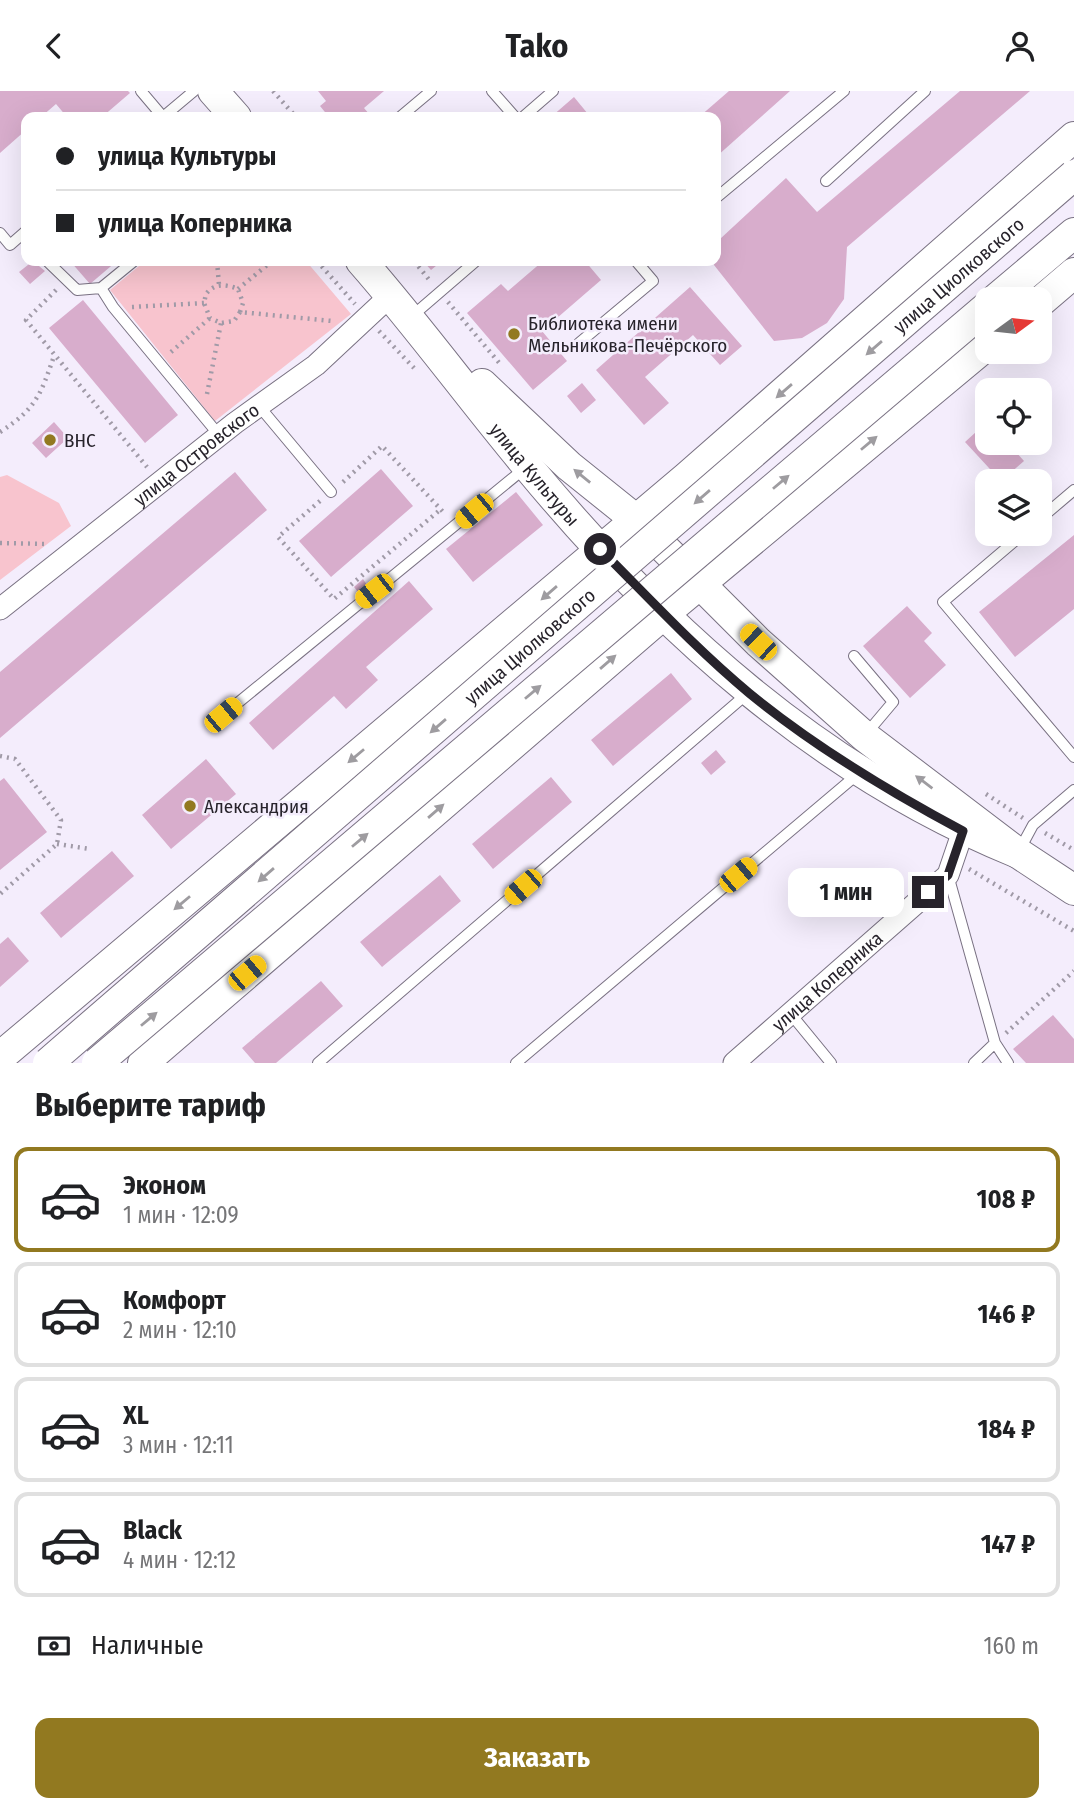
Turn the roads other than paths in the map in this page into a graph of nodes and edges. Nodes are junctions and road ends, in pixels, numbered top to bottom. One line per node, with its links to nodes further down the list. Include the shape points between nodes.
1 (141, 91): 9 (lane)
2 (194, 91): 10 (lane)
3 (213, 91): 11 (main road)
4 (431, 91): 12 (lane)
5 (492, 91): 13 (lane)
6 (553, 91): 14 (lane)
7 (844, 91): 18 (lane)
8 (925, 91): 17 (lane)
9 (159, 112)
10 (169, 112)
11 (232, 112)
12 (406, 112)
13 (511, 112)
14 (529, 112)
15 (1074, 137): 43 (main road, one-way to 43)
16 (1074, 175): 63 (main road, улица Циолковского, one-way to 63, bridge)
17 (826, 181)
18 (721, 194)
19 (0, 233): 22 (lane)
20 (1074, 233): 30 (main road)
21 (21, 238): 22 (lane)
22 (10, 245): 23 (lane)
23 (0, 253)
24 (52, 266): 31 (lane, via 77,290)
25 (128, 266): 31 (lane)
26 (365, 266): 33 (main road, улица Культуры)
27 (468, 266): 33 (lane)
28 (640, 266): 35 (lane, via 653,281)
29 (1074, 273): 32 (main road)
30 (1010, 287)
31 (101, 288): 38 (lane)
32 (1052, 292)
33 (401, 306): 37 (street, улица Островского); 39 (main road, улица Культуры); 43 (main road, улица Культуры, one-way to 33, via 569,466)
34 (975, 317): 64 (main road, улица Циолковского, one-way to 34, bridge)
35 (579, 343)
36 (975, 355): 46 (main road, one-way to 36)
37 (259, 407): 38 (street, улица Островского); 41 (lane)
38 (219, 435): 47 (street, улица Островского)
39 (527, 466): 45 (main road, улица Культуры); 51 (lane)
40 (1074, 490): 42 (lane)
41 (331, 492)
42 (1052, 509)
43 (635, 519): 45 (main road); 46 (main road, улица Культуры)
44 (1009, 546): 53 (lane, via 943,602)
45 (600, 549): 48 (main road, улица Культуры); 62 (main road, one-way to 62)
46 (699, 585): 48 (main road); 52 (main road, улица Культуры)
47 (0, 609)
48 (665, 613): 50 (main road, улица Культуры); 65 (main road, one-way to 48)
49 (854, 656): 52 (lane, via 893,702)
50 (748, 693): 54 (main road, улица Культуры); 66 (lane)
51 (223, 715)
52 (864, 736): 57 (main road, улица Культуры, one-way to 52)
53 (1074, 757)
54 (860, 772): 56 (main road, улица Культуры); 67 (lane)
55 (1074, 790): 57 (lane, via 1033,825)
56 (963, 831): 57 (main road, улица Культуры); 58 (street, улица Коперника)
57 (1018, 853): 59 (main road, улица Культуры)
58 (950, 868): 60 (street, улица Коперника); 61 (lane)
59 (1074, 890)
60 (790, 1013): 68 (street, улица Коперника); 69 (lane)
61 (995, 1043): 70 (lane); 71 (lane)
62 (0, 1057)
63 (48, 1063)
64 (97, 1063)
65 (143, 1063)
66 (318, 1063)
67 (516, 1063)
68 (734, 1063)
69 (831, 1063)
70 (974, 1063)
71 (1008, 1063)

